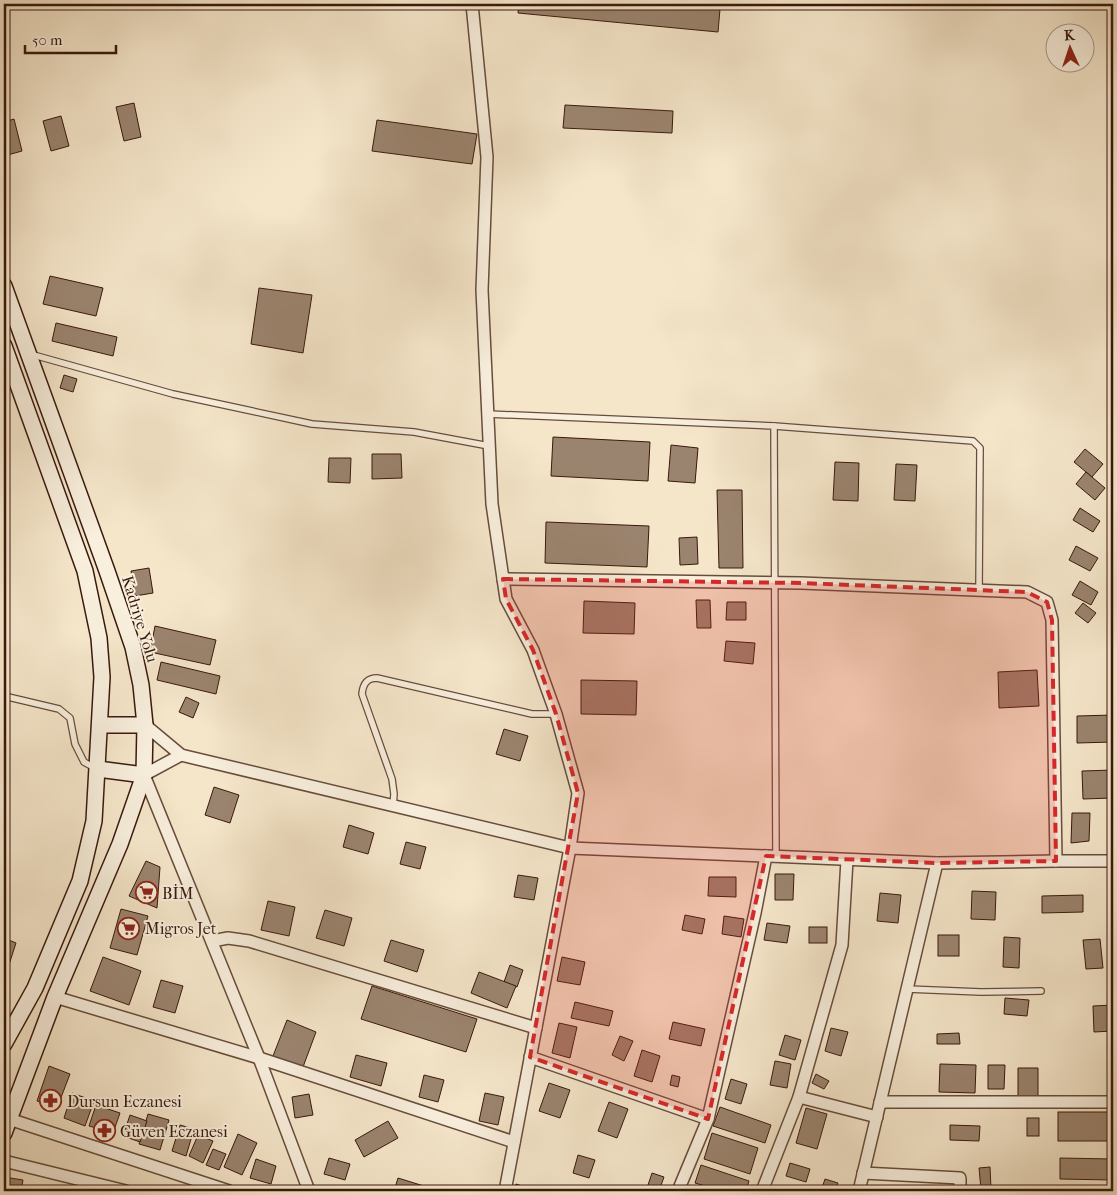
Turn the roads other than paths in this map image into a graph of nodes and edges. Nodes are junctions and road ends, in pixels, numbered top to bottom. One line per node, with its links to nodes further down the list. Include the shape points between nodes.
1 (472, 4): 5 (street, via 488,157 482,290)
2 (4, 286): 4 (main road, Kadriye Yolu)
3 (4, 346): 14 (main road, via 86,571 99,638 102,677)
4 (28, 354): 7 (lane, via 173,394 312,424 414,432); 13 (main road, Kadriye Yolu, via 133,647)
5 (488, 414): 6 (lane); 7 (street)
6 (774, 426): 9 (lane); 10 (lane, via 973,440 980,448)
7 (489, 446): 8 (street, via 492,504)
8 (503, 579): 9 (street); 12 (street, via 506,599 532,650)
9 (775, 583): 10 (street); 20 (lane)
10 (979, 590): 22 (street, via 1026,592 1047,602 1052,620)
11 (4, 696): 16 (lane, via 59,710 70,718 75,744 84,762)
12 (556, 714): 18 (lane, via 532,714 377,678 368,680 362,689 363,698 392,779); 19 (street, via 578,793)
13 (145, 725): 14 (main road); 15 (street); 17 (main road, Kadriye Yolu)
14 (100, 726): 16 (main road)
15 (181, 756): 17 (street); 18 (street)
16 (98, 769): 17 (main road); 30 (main road, via 94,821 80,881 35,988)
17 (144, 775): 25 (street); 28 (main road, Kadriye Yolu, via 120,844)
18 (393, 806): 19 (street)
19 (570, 848): 20 (street); 29 (street)
20 (771, 856): 21 (street); 37 (street)
21 (847, 860): 24 (street); 33 (street, via 842,945)
22 (1056, 860): 23 (street); 24 (street)
23 (1113, 862)
24 (936, 863): 26 (street)
25 (212, 941): 29 (street, via 228,938 249,941); 32 (street)
26 (907, 989): 27 (lane); 34 (street)
27 (1041, 991)
28 (55, 996): 32 (street); 38 (main road, Kadriye Yolu)
29 (536, 1028): 31 (street)
30 (4, 1044)
31 (530, 1057): 37 (street); 39 (street)
32 (259, 1058): 39 (street); 44 (street)
33 (799, 1097): 36 (street); 47 (street)
34 (880, 1102): 35 (street); 36 (street)
35 (1113, 1102)
36 (877, 1117): 41 (street)
37 (708, 1119): 46 (street)
38 (5, 1123): 43 (street)
39 (514, 1142): 45 (street)
40 (4, 1160): 42 (street)
41 (863, 1173): 48 (street); 49 (street, via 960,1178)
42 (126, 1191)
43 (229, 1191)
44 (309, 1191)
45 (505, 1191)
46 (678, 1191)
47 (762, 1191)
48 (859, 1191)
49 (960, 1191)

